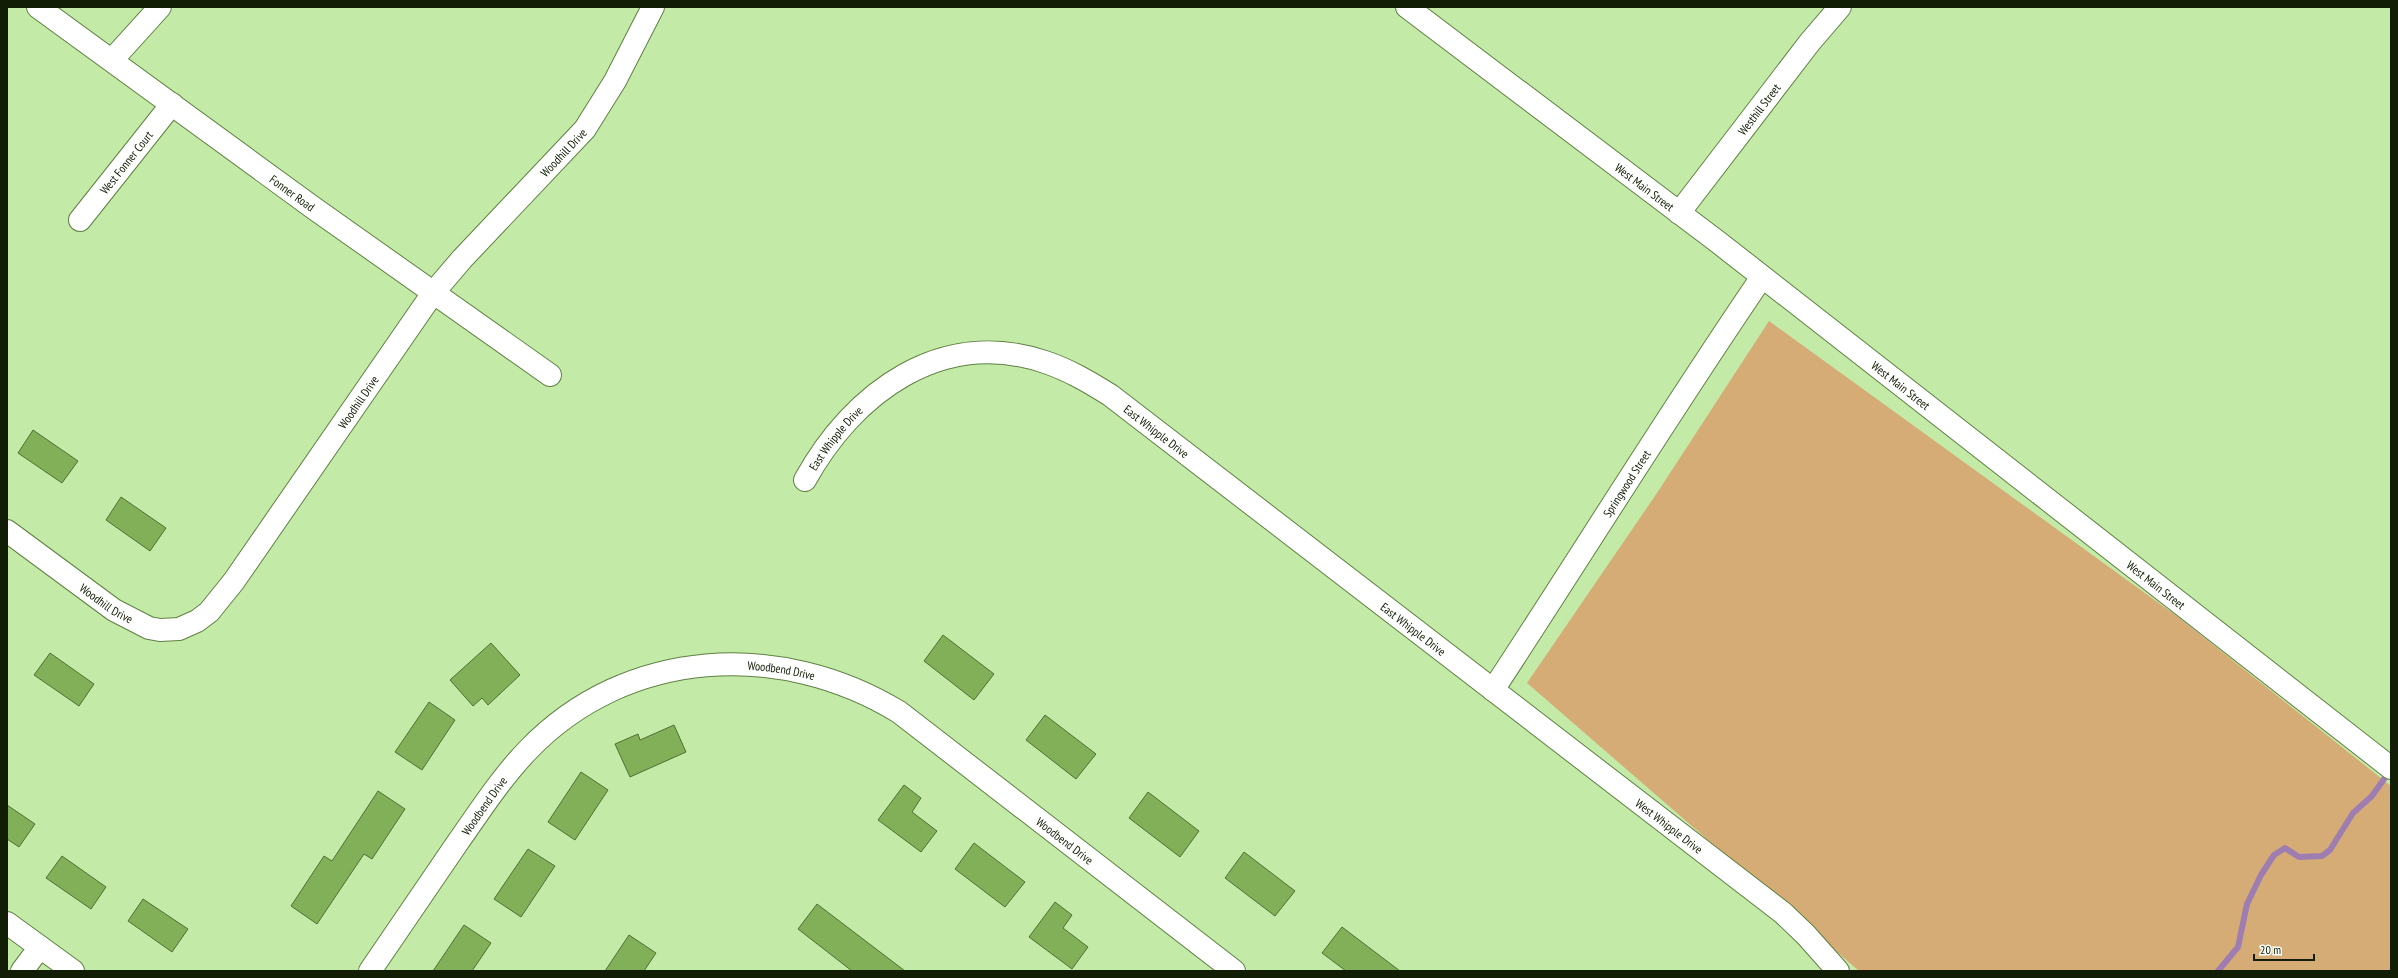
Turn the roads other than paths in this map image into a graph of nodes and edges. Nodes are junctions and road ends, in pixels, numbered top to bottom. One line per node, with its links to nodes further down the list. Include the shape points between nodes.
1 (38, 7): 6 (street, Fonner Road)
2 (160, 7): 6 (street)
3 (653, 7): 11 (street, Woodhill Drive, via 616,81 585,129)
4 (1407, 7): 8 (street, West Main Street)
5 (1840, 7): 8 (street, Westhill Street, via 1810,42)
6 (112, 60): 7 (street, Fonner Road)
7 (172, 104): 9 (street, West Fonner Court); 11 (street, Fonner Road)
8 (1679, 213): 10 (street, West Main Street)
9 (80, 220)
10 (1762, 278): 15 (street, Springwood Street, via 1678,400 1589,545); 16 (street, West Main Street)
11 (433, 293): 12 (street, Fonner Road); 14 (street, Woodhill Drive, via 234,581 209,612 197,621 179,629 160,630 138,624 114,610)
12 (550, 375)
13 (805, 480): 15 (street, East Whipple Drive, via 820,453 845,421 874,394 903,375 935,362 968,354 1010,355 1044,362 1076,374 1110,394)
14 (7, 531)
15 (1493, 690): 23 (street, West Whipple Drive, via 1783,914 1810,939)
16 (2391, 768)
17 (7, 924): 18 (street)
18 (40, 947): 19 (street); 20 (street)
19 (22, 971)
20 (73, 971)
21 (370, 971): 22 (street, Woodbend Drive, via 489,797 516,763 541,738 577,711 623,686 672,670 734,664 807,672 858,689 899,712)
22 (1234, 971)
23 (1838, 971)

